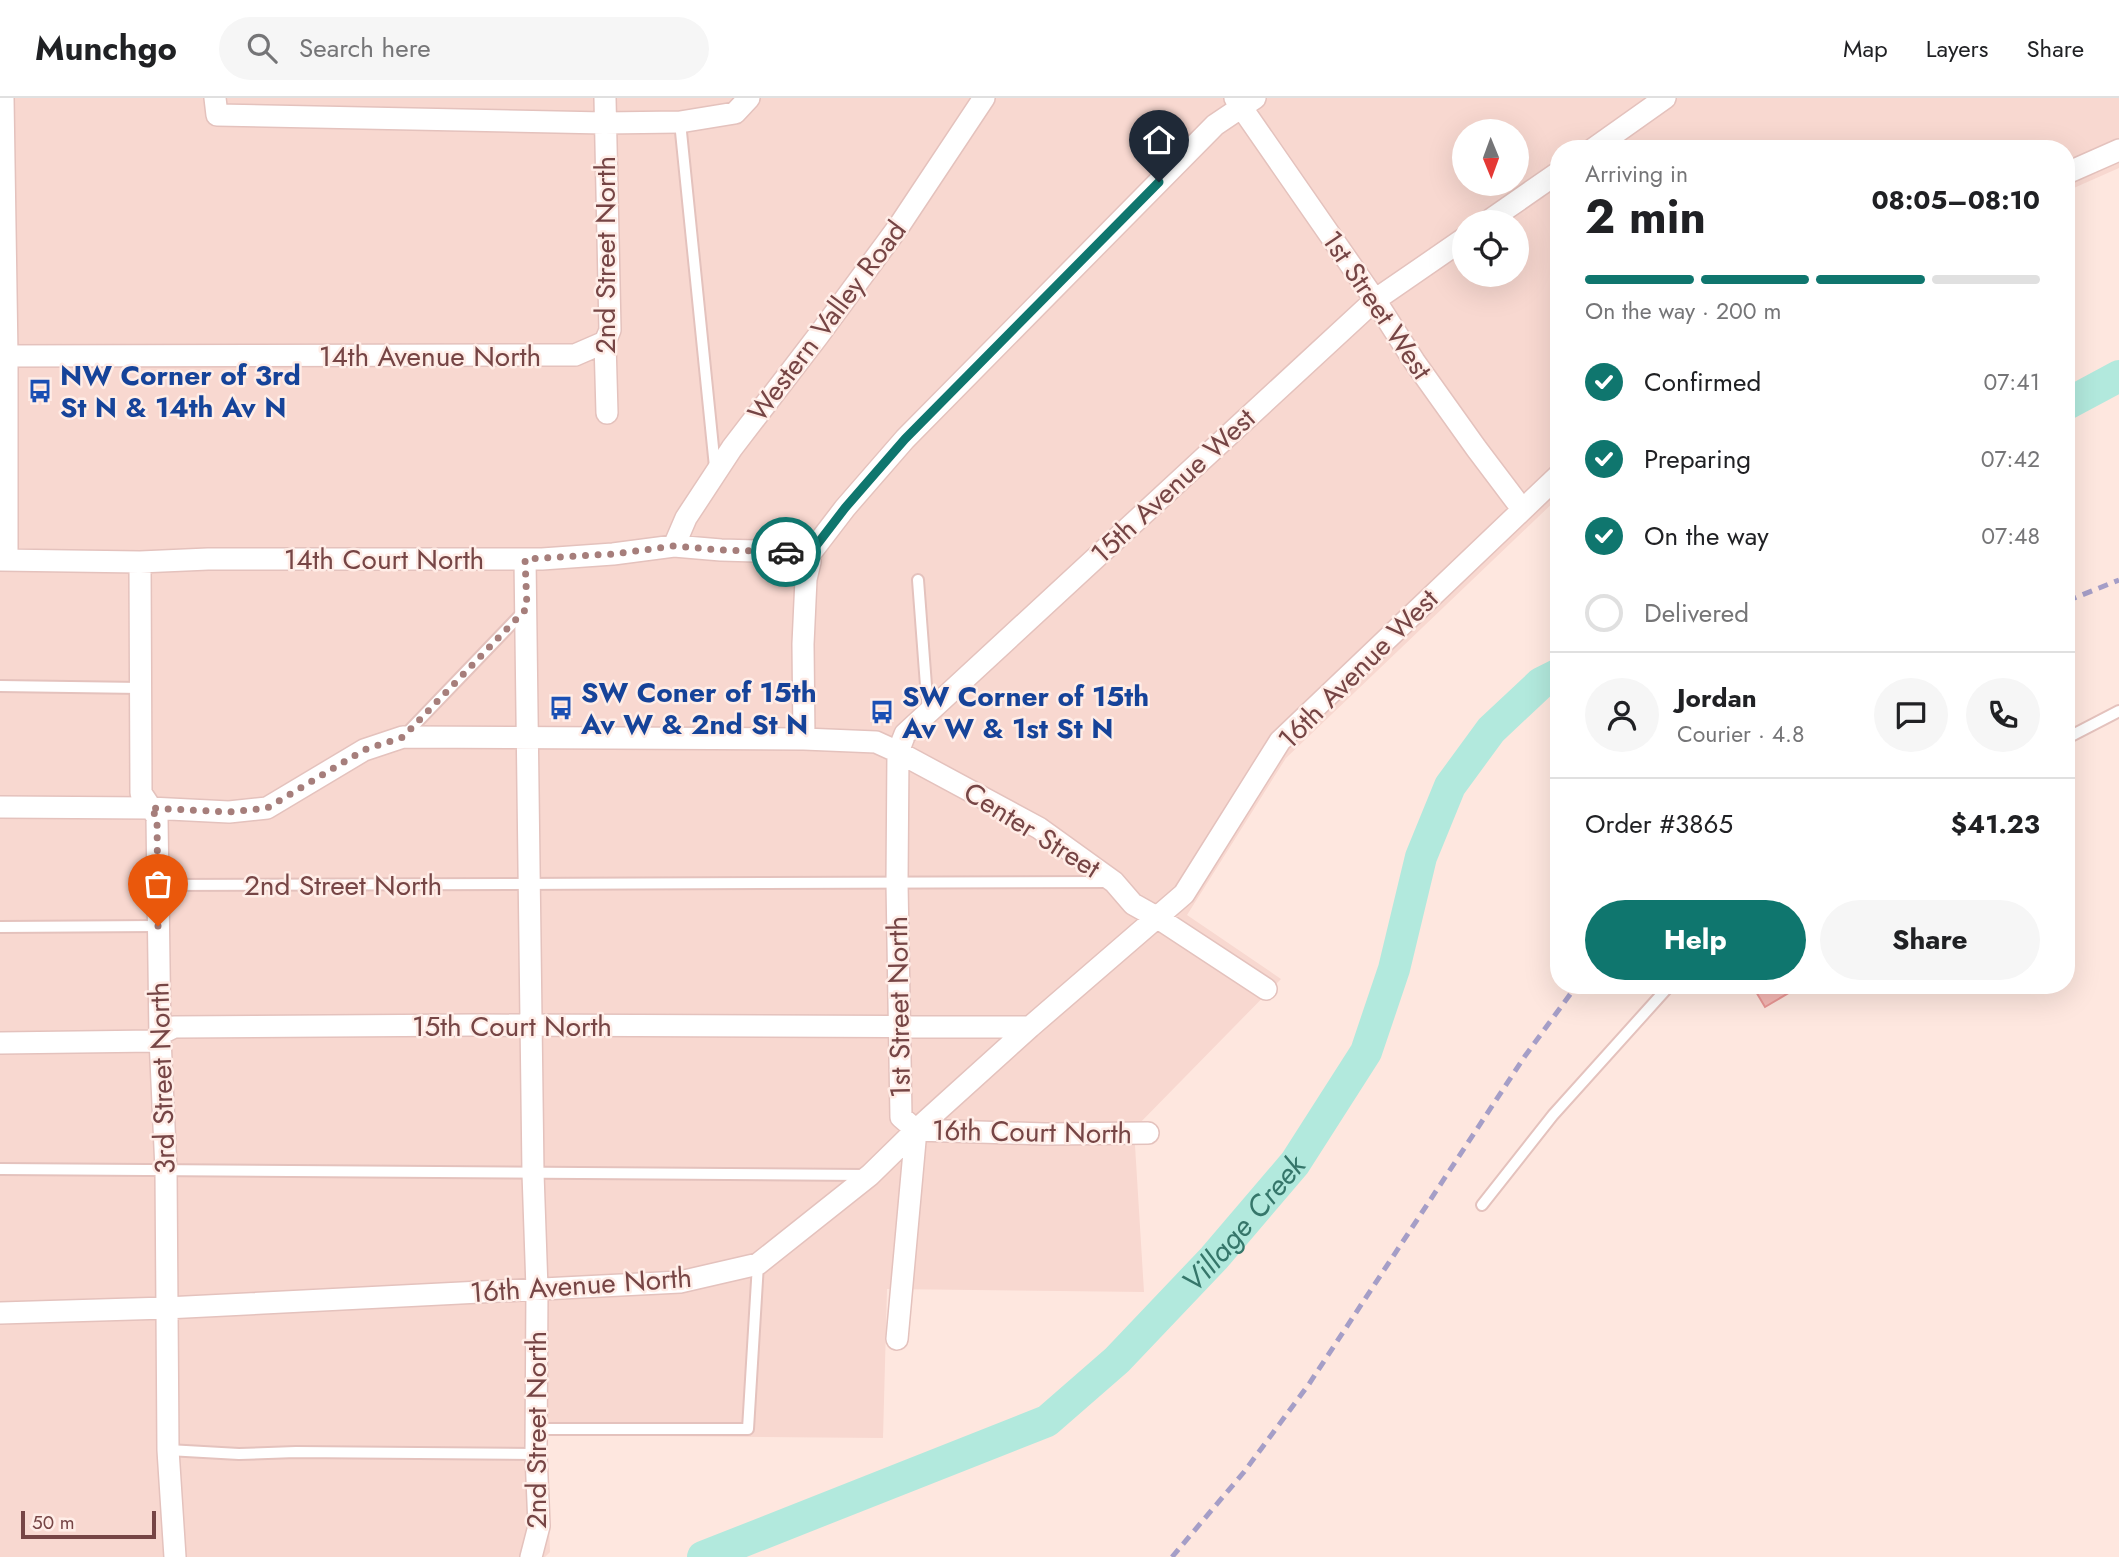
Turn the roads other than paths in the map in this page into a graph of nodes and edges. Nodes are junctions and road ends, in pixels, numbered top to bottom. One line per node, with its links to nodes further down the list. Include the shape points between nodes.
1 (3, 98): 18 (street)
2 (605, 98): 9 (street, 2nd Street North)
3 (749, 98): 8 (street, via 735,113)
4 (984, 98): 20 (street, Western Valley Road, via 899,226)
5 (1665, 98): 10 (street)
6 (1244, 101): 16 (street, 1st Street West); 24 (street, via 905,439)
7 (216, 106): 9 (street)
8 (680, 122): 9 (street); 20 (lane)
9 (604, 123): 17 (street, 2nd Street North, via 610,316)
10 (1605, 140)
11 (2119, 150): 12 (street)
12 (2075, 169)
13 (1550, 178): 14 (street)
14 (1504, 210)
15 (1452, 247): 16 (street, 15th Avenue West)
16 (1375, 300): 22 (street, 1st Street West); 33 (street, 15th Avenue West)
17 (605, 342): 18 (street, 14th Avenue North, via 575,355); 19 (street, 2nd Street North)
18 (3, 356): 26 (street)
19 (607, 413)
20 (716, 474): 23 (street, Western Valley Road, via 686,517)
21 (1550, 483): 22 (street, 16th Avenue West)
22 (1522, 509): 45 (street, 16th Avenue West, via 1280,741 1184,894)
23 (674, 546): 24 (street, 14th Court North); 25 (street, 14th Court North)
24 (809, 555): 37 (street, via 803,644)
25 (525, 559): 27 (street, 14th Court North); 29 (street, 2nd Street North)
26 (4, 560): 27 (street, 14th Court North)
27 (140, 562): 31 (street, 3rd Street North)
28 (918, 580): 33 (lane)
29 (527, 608): 35 (street, 2nd Street North); 36 (lane)
30 (0, 686): 31 (lane)
31 (141, 688): 40 (street, 3rd Street North, via 141,793)
32 (2119, 711): 34 (lane)
33 (928, 712): 38 (street, 15th Avenue West, via 905,734)
34 (2075, 734)
35 (527, 736): 36 (street, Center Street); 37 (street, Center Street); 43 (street, 2nd Street North)
36 (403, 737): 40 (street, Center Street, via 364,750 267,808 229,812)
37 (804, 739): 38 (street, Center Street, via 876,742)
38 (898, 752): 41 (street, Center Street, via 1039,828); 42 (street, 1st Street North)
39 (0, 807): 40 (street, Center Street)
40 (150, 808): 44 (street, 3rd Street North, via 157,817)
41 (1114, 882): 42 (lane); 45 (street, Center Street, via 1133,904)
42 (897, 883): 43 (lane); 52 (street, 1st Street North)
43 (528, 884): 44 (lane, 2nd Street North); 50 (street, 2nd Street North)
44 (157, 886): 46 (street, 3rd Street North)
45 (1158, 918): 48 (street, Center Street); 51 (street, 16th Avenue North)
46 (158, 926): 47 (lane); 53 (street, 3rd Street North)
47 (0, 927)
48 (1266, 989)
49 (1662, 994): 61 (lane, via 1553,1115)
50 (532, 1026): 52 (street, 15th Court North); 53 (street, 15th Court North, via 174,1027); 59 (street, 2nd Street North)
51 (1030, 1027): 52 (street, 15th Court North); 55 (street, 16th Avenue North)
52 (900, 1028): 55 (street, 1st Street North, via 901,1117)
53 (160, 1038): 54 (street, 15th Court North); 58 (street, 3rd Street North)
54 (0, 1043)
55 (916, 1130): 56 (street, 16th Court North); 60 (street, 16th Avenue North); 66 (street, 1st Street North)
56 (1148, 1133)
57 (0, 1169): 58 (lane)
58 (166, 1170): 59 (lane); 64 (street, 3rd Street North)
59 (533, 1173): 60 (lane); 63 (street, 2nd Street North)
60 (870, 1175): 62 (street, 16th Avenue North)
61 (1482, 1205)
62 (758, 1264): 63 (street, 16th Avenue North, via 680,1282); 67 (lane, via 748,1429)
63 (537, 1289): 64 (street, 16th Avenue North); 67 (street, 2nd Street North)
64 (166, 1308): 65 (street, 16th Avenue North); 68 (street, 3rd Street North)
65 (0, 1313)
66 (897, 1339)
67 (537, 1429): 69 (street, 2nd Street North)
68 (168, 1450): 69 (lane); 71 (street, 3rd Street North)
69 (536, 1454): 70 (street, 2nd Street North, via 539,1526)
70 (532, 1556)
71 (175, 1557)

